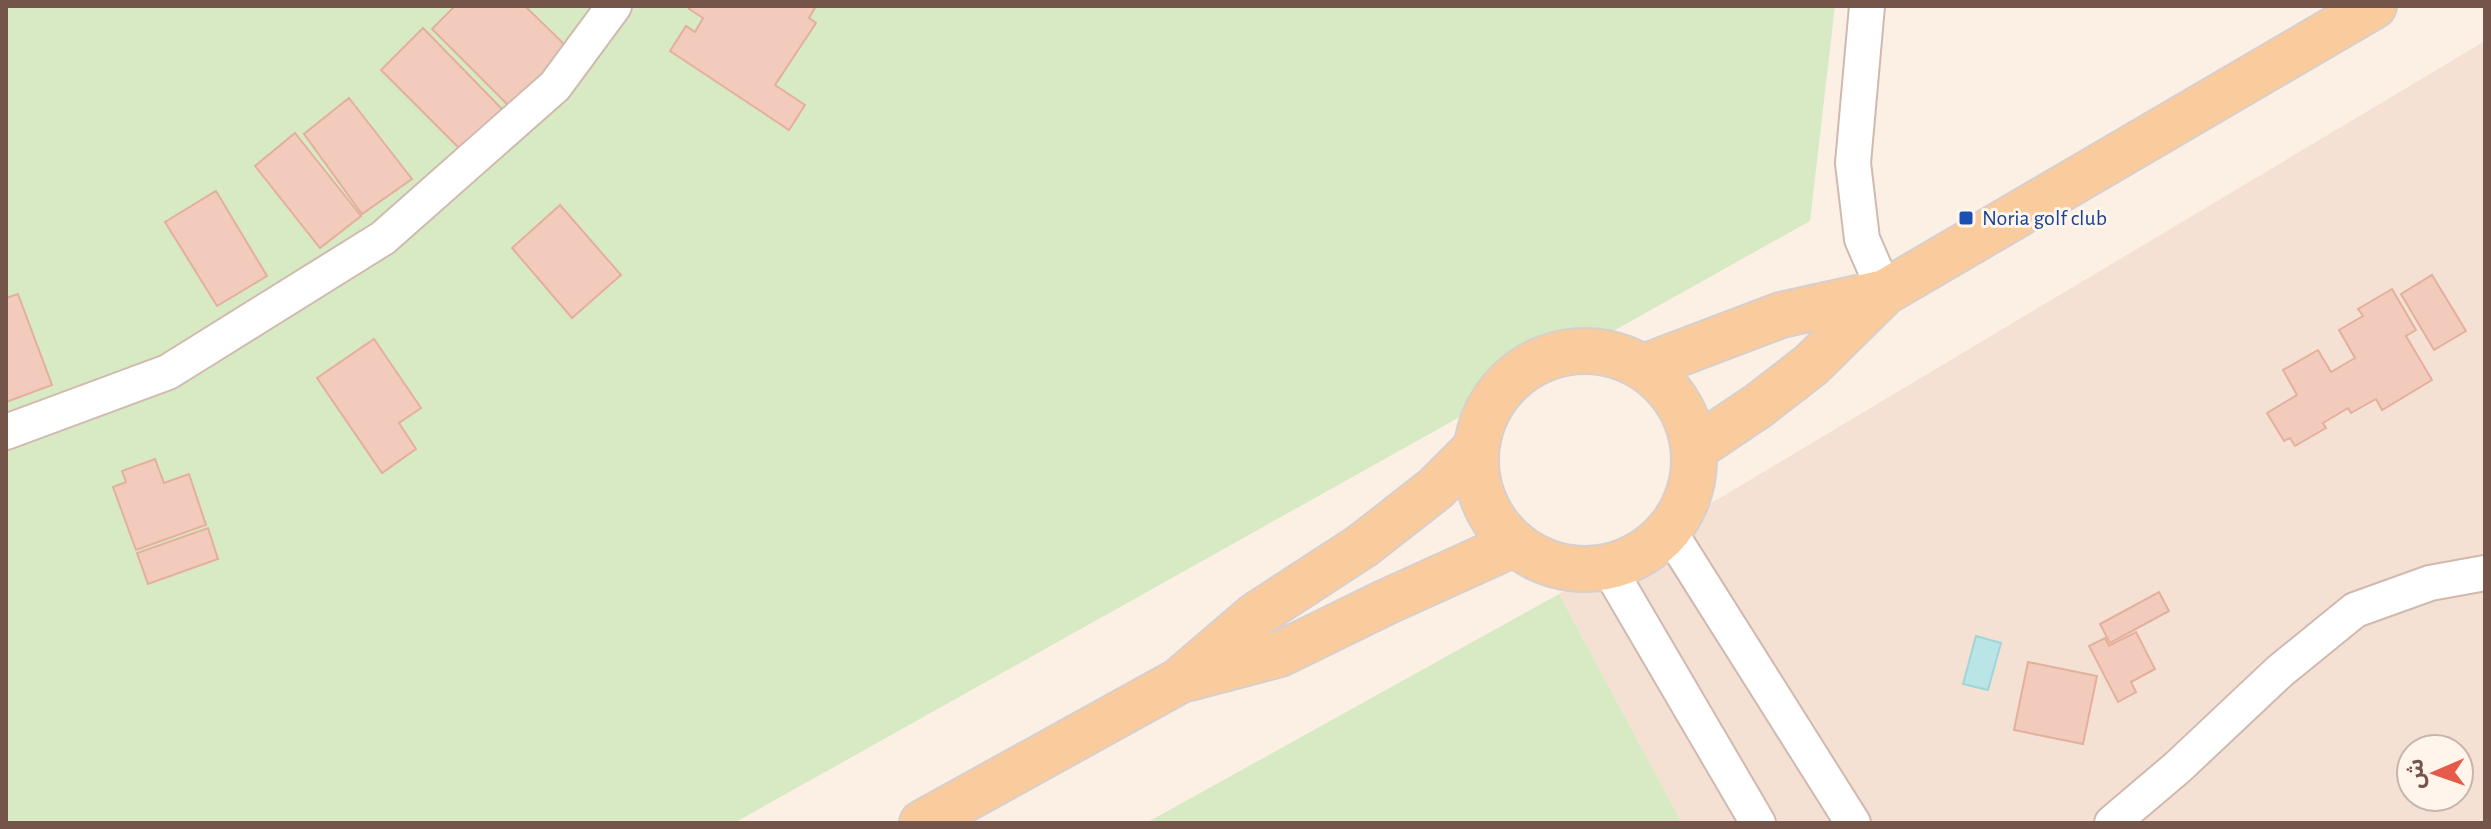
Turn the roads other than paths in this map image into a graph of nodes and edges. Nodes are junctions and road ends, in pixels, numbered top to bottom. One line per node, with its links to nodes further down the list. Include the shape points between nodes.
1 (614, 6): 6 (street, via 555,86 383,238 168,372)
2 (1867, 6): 4 (street, via 1853,163 1862,239)
3 (2374, 6): 4 (main road)
4 (1885, 292): 5 (main road, via 1781,315); 8 (main road, via 1811,365)
5 (1644, 367): 7 (main road, via 1610,352 1573,350 1537,361 1507,382 1486,412); 8 (main road, via 1680,407)
6 (6, 432)
7 (1476, 448): 10 (main road, via 1478,483 1486,505); 13 (main road, via 1435,489 1362,546 1256,615)
8 (1694, 449): 9 (main road, via 1690,495)
9 (1669, 531): 11 (main road, via 1642,554); 16 (street)
10 (1514, 544): 11 (main road, via 1553,564); 13 (main road, via 1280,654)
11 (1608, 567): 15 (street)
12 (2485, 573): 17 (street, via 2430,583 2355,610)
13 (1179, 681): 14 (main road)
14 (922, 823)
15 (1758, 823)
16 (1853, 823)
17 (2112, 823)

